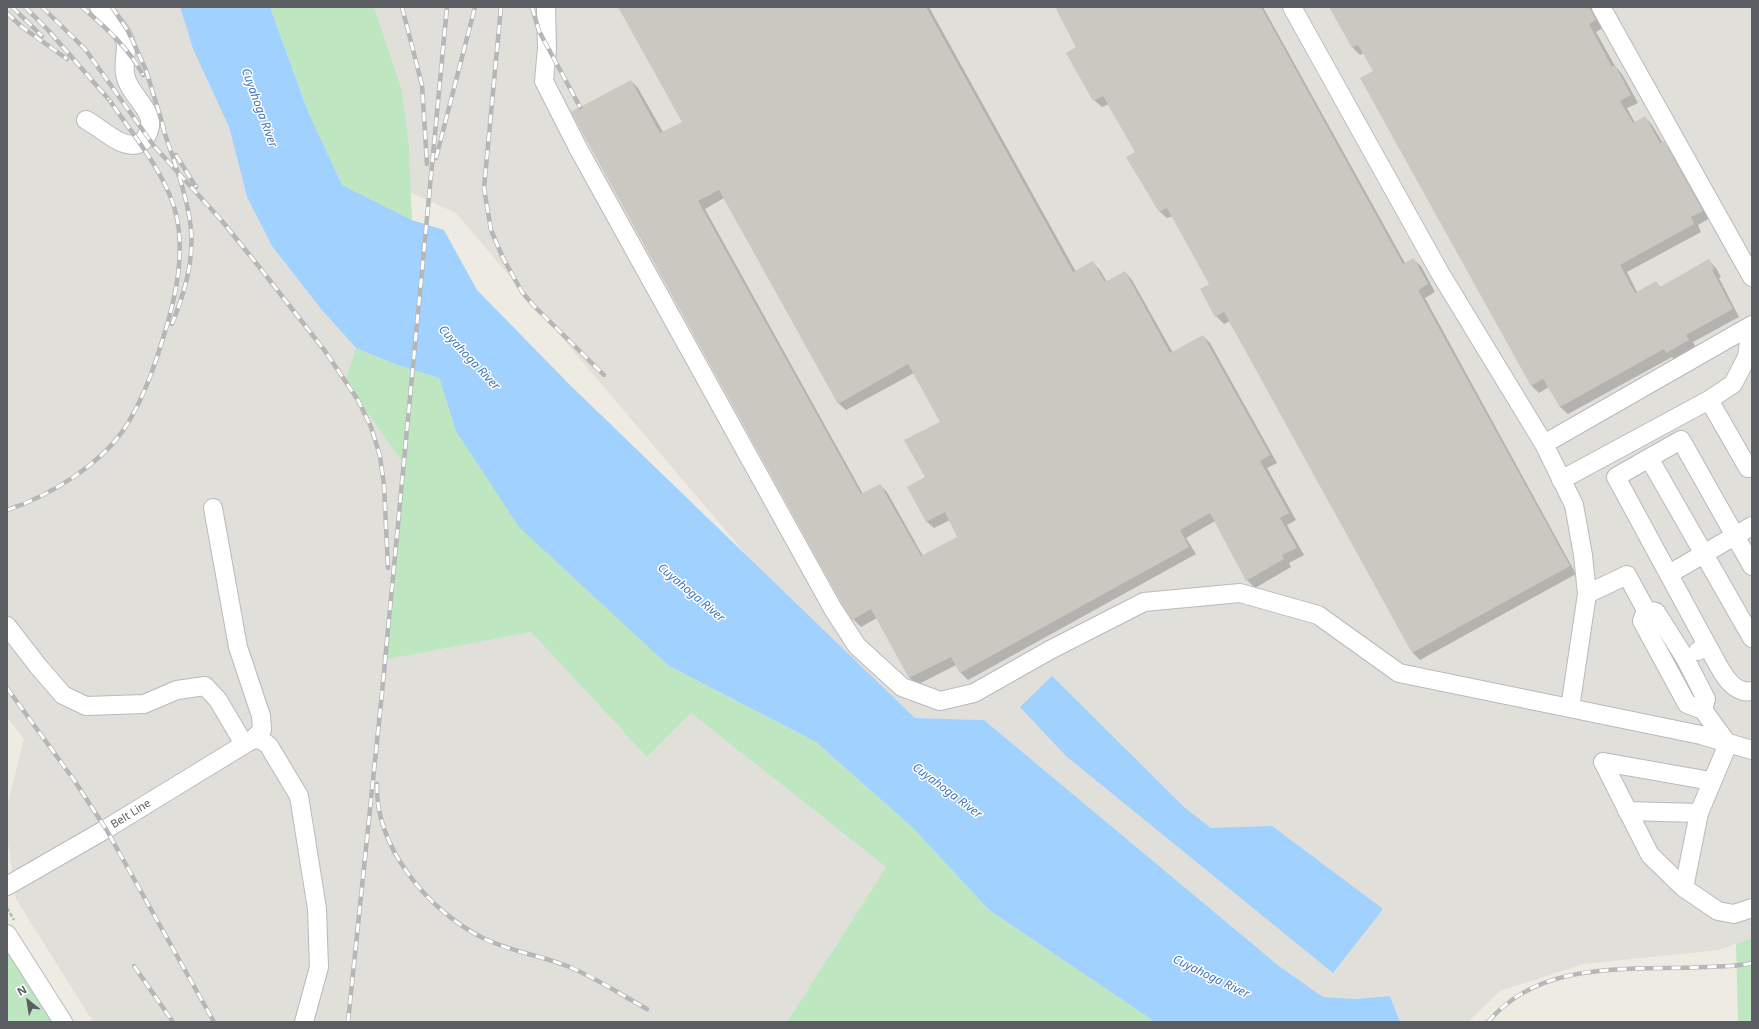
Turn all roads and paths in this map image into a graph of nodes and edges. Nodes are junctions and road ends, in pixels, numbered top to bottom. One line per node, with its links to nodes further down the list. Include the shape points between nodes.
1 (99, 7): 5 (street, via 124,38 124,72 131,89 148,111 151,126 143,141 134,144 117,141)
2 (546, 7): 27 (street, via 547,48 544,81 578,148 833,610 857,646 902,687 940,700 974,693 1050,650 1144,602 1240,593 1318,615 1399,673)
3 (1292, 7): 10 (street, via 1440,273)
4 (1601, 7): 6 (street)
5 (86, 120)
6 (1752, 277)
7 (1752, 326): 8 (street); 10 (street)
8 (1749, 362): 9 (street, via 1733,384)
9 (1709, 400): 12 (street); 13 (street)
10 (1544, 444): 13 (street)
11 (1649, 458): 16 (street, via 1681,440); 17 (street); 19 (street, via 1616,477)
12 (1748, 468)
13 (1561, 480): 20 (street, via 1574,505)
14 (213, 508): 29 (street, via 238,646 261,716 262,730)
15 (1752, 526): 16 (street)
16 (1735, 535): 17 (street); 18 (street)
17 (1704, 553): 19 (street); 23 (street)
18 (1752, 566)
19 (1669, 574): 24 (street)
20 (1587, 594): 21 (street, via 1627,575); 27 (street)
21 (1646, 610): 25 (street, via 1656,612); 28 (street, via 1642,621 1687,704)
22 (7, 626): 29 (street, via 63,694 86,706 144,704 177,690 205,686)
23 (1752, 638)
24 (1707, 645): 25 (street); 26 (street, via 1735,688)
25 (1685, 658): 28 (street, via 1706,699)
26 (1752, 691)
27 (1570, 708): 30 (street, via 1701,735)
28 (1703, 710): 30 (street)
29 (248, 742): 35 (street, Belt Line); 40 (street, via 262,740 268,746 299,796 317,909 319,966)
30 (1728, 744): 31 (street); 32 (street)
31 (1752, 750)
32 (1711, 781): 33 (street, via 1603,762); 34 (street)
33 (1627, 811): 34 (street); 36 (street, via 1650,855)
34 (1699, 813): 36 (street)
35 (7, 886)
36 (1684, 888): 37 (street, via 1718,911 1734,914)
37 (1752, 908)
38 (7, 934): 39 (street)
39 (63, 1022)
40 (304, 1022)

